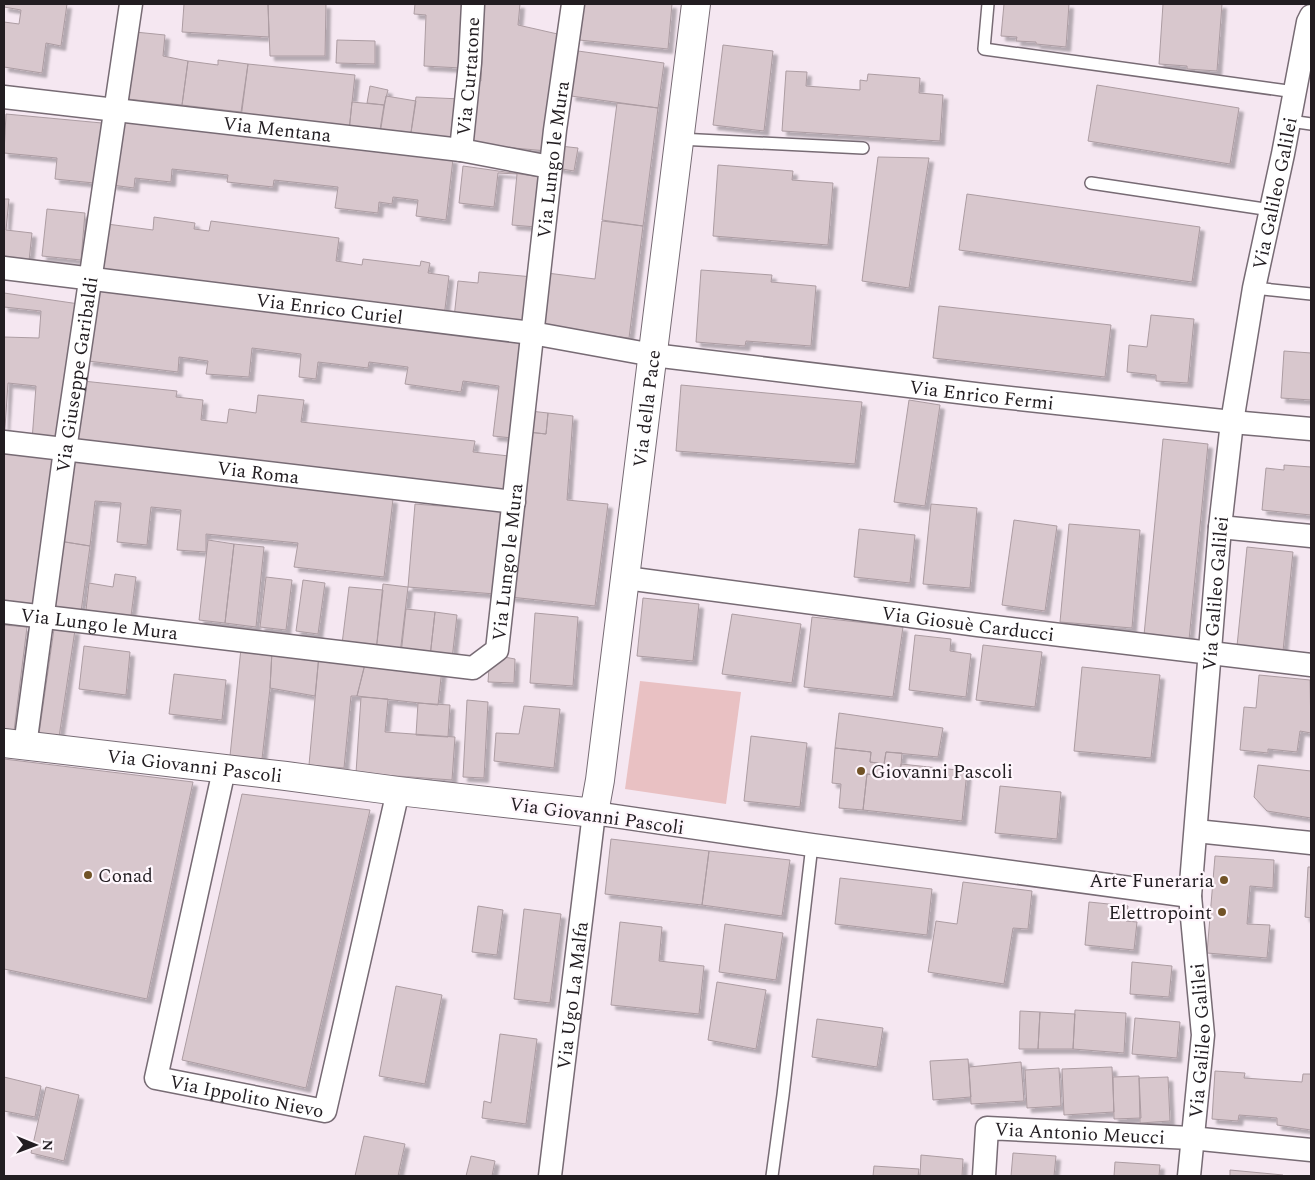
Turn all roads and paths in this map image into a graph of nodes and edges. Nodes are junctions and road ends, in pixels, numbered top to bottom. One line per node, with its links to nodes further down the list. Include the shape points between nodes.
1 (130, 4): 9 (street, Via Giuseppe Garibaldi)
2 (473, 4): 13 (street, Via Curtatone)
3 (573, 4): 14 (street, Via Lungo le Mura)
4 (696, 4): 11 (main road, Via della Pace)
5 (988, 4): 7 (lane, via 984,49)
6 (1311, 16): 7 (street, Via Galileo Galilei)
7 (1295, 92): 10 (street, Via Galileo Galilei)
8 (4, 97): 9 (street, Via Mentana)
9 (115, 110): 13 (street, Via Mentana); 18 (street, Via Giuseppe Garibaldi)
10 (1300, 123): 16 (street, Via Galileo Galilei)
11 (679, 139): 12 (lane); 22 (main road, Via della Pace)
12 (863, 148)
13 (461, 150): 14 (street, Via Mentana)
14 (550, 167): 21 (street, Via Lungo le Mura)
15 (1091, 183): 16 (lane)
16 (1271, 210): 19 (street, Via Galileo Galilei)
17 (4, 268): 18 (street, Via Enrico Curiel)
18 (90, 278): 21 (street, Via Enrico Curiel); 26 (street, Via Giuseppe Garibaldi)
19 (1254, 288): 20 (lane); 23 (street, Via Galileo Galilei)
20 (1311, 294)
21 (532, 333): 22 (street, Via Enrico Curiel); 27 (street, Via Lungo le Mura)
22 (654, 355): 23 (street, Via Enrico Fermi); 30 (main road, Via della Pace)
23 (1232, 422): 24 (street, Via Enrico Fermi); 28 (street, Via Galileo Galilei)
24 (1311, 429)
25 (4, 442): 26 (street, Via Roma)
26 (65, 450): 27 (street, Via Roma); 32 (street, Via Giuseppe Garibaldi)
27 (514, 502): 32 (street, Via Lungo le Mura, via 497,650 473,668)
28 (1220, 528): 29 (street); 33 (street, Via Galileo Galilei)
29 (1311, 536)
30 (626, 578): 33 (street, Via Giosuè Carducci); 38 (main road, Via della Pace)
31 (4, 612): 32 (street, Via Lungo le Mura)
32 (42, 616): 35 (street, Via Giuseppe Garibaldi)
33 (1210, 653): 34 (street, Via Giosuè Carducci); 39 (street, Via Galileo Galilei)
34 (1311, 665)
35 (14, 744): 36 (main road, Via Giovanni Pascoli)
36 (224, 770): 37 (main road, Via Giovanni Pascoli); 37 (street, Via Ippolito Nievo, via 156,1078 325,1111)
37 (398, 791): 38 (main road, Via Giovanni Pascoli)
38 (594, 813): 41 (street, Via Giovanni Pascoli); 45 (street, Via Ugo La Malfa)
39 (1196, 831): 40 (street); 42 (street, Via Galileo Galilei)
40 (1311, 843)
41 (812, 845): 42 (street, Via Giovanni Pascoli); 46 (lane)
42 (1190, 896): 43 (street, Via Galileo Galilei, via 1203,1036)
43 (1191, 1138): 44 (street, Via Antonio Meucci); 47 (street, Via Antonio Meucci, via 987,1128); 48 (street, Via Galileo Galilei)
44 (1311, 1150)
45 (550, 1176)
46 (772, 1176)
47 (984, 1176)
48 (1189, 1176)

